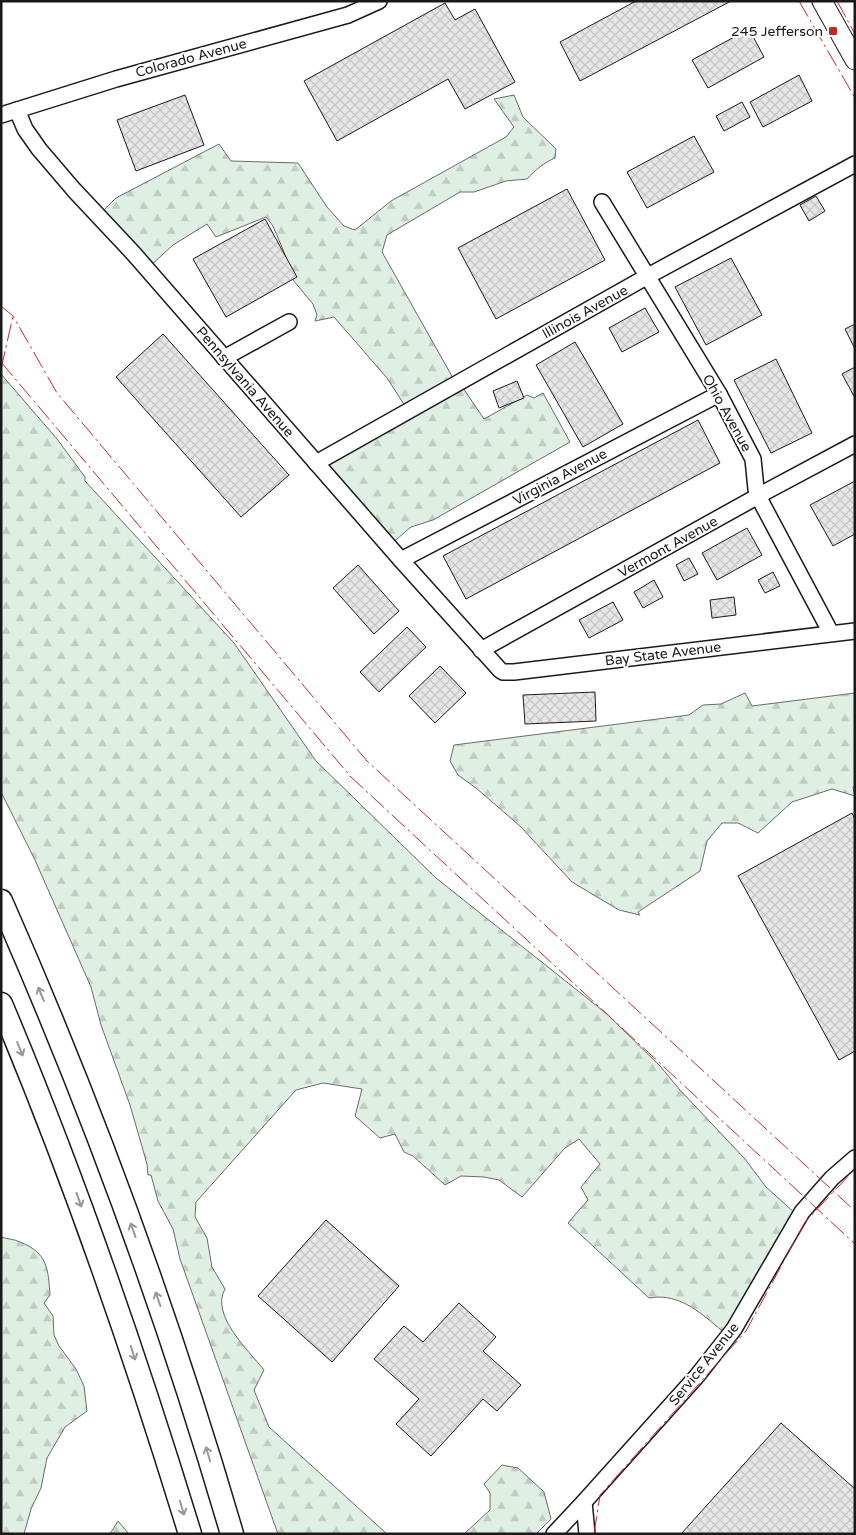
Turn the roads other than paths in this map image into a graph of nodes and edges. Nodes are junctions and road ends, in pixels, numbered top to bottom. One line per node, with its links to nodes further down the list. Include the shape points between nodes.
1 (379, 1): 4 (street, Colorado Avenue, via 348,15)
2 (822, 1): 3 (main road)
3 (855, 60)
4 (17, 110): 5 (street, Colorado Avenue); 10 (street, Pennsylvania Avenue, via 40,149 74,190)
5 (1, 115)
6 (855, 164): 8 (street, Illinois Avenue)
7 (602, 202): 8 (street, Ohio Avenue)
8 (648, 276): 11 (street, Ohio Avenue); 13 (street, Illinois Avenue)
9 (289, 322): 10 (street)
10 (224, 358): 13 (street, Pennsylvania Avenue)
11 (718, 394): 14 (street, Ohio Avenue, via 753,459); 15 (street, Virginia Avenue)
12 (855, 444): 14 (street, Vermont Avenue)
13 (316, 462): 15 (street, Pennsylvania Avenue)
14 (758, 496): 17 (street, Ohio Avenue); 18 (street, Vermont Avenue)
15 (401, 560): 18 (street, Pennsylvania Avenue)
16 (855, 631): 17 (street, Bay State Avenue)
17 (832, 634): 18 (street, Bay State Avenue, via 514,672 503,672)
18 (481, 650)
19 (1, 901): 24 (highway, one-way to 19, via 181,1367 122,1197 62,1042)
20 (1, 1004): 23 (highway, one-way to 23, via 99,1255 147,1394)
21 (855, 1158): 22 (street, Service Avenue, via 802,1212 734,1329 697,1376)
22 (584, 1502): 25 (street, Service Avenue); 26 (street)
23 (190, 1534)
24 (232, 1534)
25 (554, 1534)
26 (587, 1534)

